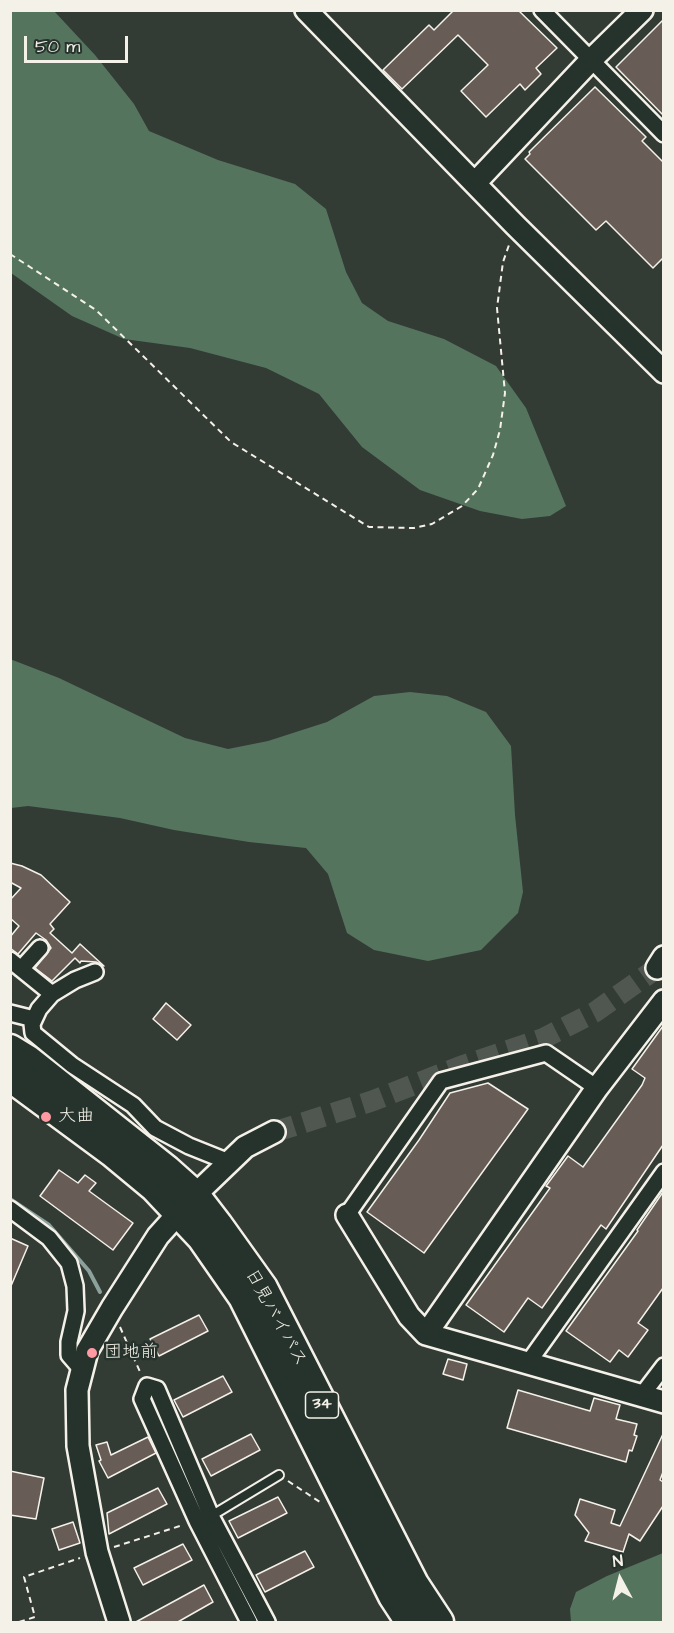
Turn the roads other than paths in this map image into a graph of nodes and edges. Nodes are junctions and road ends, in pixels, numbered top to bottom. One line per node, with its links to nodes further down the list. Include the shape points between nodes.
1 (306, 10): 6 (street)
2 (542, 10): 4 (street)
3 (642, 10): 4 (street)
4 (591, 60): 5 (street); 6 (street)
5 (663, 134)
6 (475, 183): 7 (street)
7 (663, 372)
8 (40, 948): 9 (street)
9 (16, 965): 11 (street)
10 (95, 972): 11 (street)
11 (52, 994): 14 (street)
12 (663, 1001): 17 (street)
13 (10, 1013): 14 (street)
14 (34, 1020): 19 (street, via 33,1033 72,1065 133,1105 155,1128)
15 (10, 1049): 21 (highway, 日見バイパス / 34, via 122,1132)
16 (10, 1077): 21 (highway, 日見バイパス / 34, via 154,1187)
17 (597, 1088): 23 (street, via 546,1053 441,1081); 24 (street)
18 (274, 1132): 19 (street, via 245,1147)
19 (229, 1162): 21 (street)
20 (663, 1172): 25 (street)
21 (187, 1204): 27 (street, via 158,1236 112,1308 87,1351); 35 (highway, 日見バイパス / 34, via 202,1238 243,1297); 36 (highway, 日見バイパス / 34, via 263,1288 414,1584)
22 (10, 1209): 27 (street, via 49,1238 69,1263 76,1311 69,1355)
23 (347, 1215): 24 (street, via 409,1316)
24 (426, 1334): 25 (street)
25 (528, 1363): 29 (street)
26 (663, 1366): 29 (street)
27 (82, 1370): 34 (street, via 77,1390 78,1446 97,1552)
28 (147, 1386): 32 (street, via 157,1389)
29 (642, 1395): 30 (street)
30 (663, 1402)
31 (279, 1475): 32 (lane)
32 (204, 1518): 33 (street)
33 (256, 1619)
34 (119, 1623)
35 (410, 1623)
36 (439, 1623)

